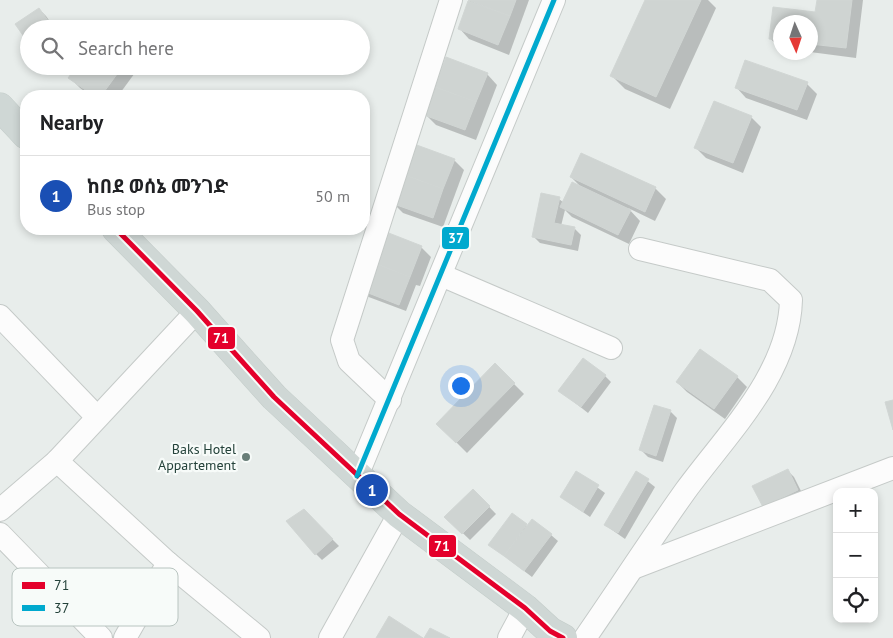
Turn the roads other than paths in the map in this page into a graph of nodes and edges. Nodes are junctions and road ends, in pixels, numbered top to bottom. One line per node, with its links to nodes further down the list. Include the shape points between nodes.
1 (451, 0): 11 (street, via 342,340 349,361)
2 (554, 0): 7 (street)
3 (0, 107): 4 (main road)
4 (20, 129)
5 (122, 235): 8 (main road)
6 (640, 249): 23 (street, via 770,280 791,300 791,314 784,342 765,382)
7 (441, 275): 10 (street); 11 (street)
8 (197, 310): 12 (street); 15 (main road, via 274,397)
9 (0, 316): 12 (street)
10 (611, 348)
11 (390, 400): 15 (street)
12 (97, 416): 13 (street)
13 (57, 461): 16 (street); 19 (street)
14 (893, 468): 23 (street)
15 (357, 476): 17 (main road)
16 (1, 506)
17 (399, 514): 25 (main road); 31 (street)
18 (0, 534): 20 (street)
19 (168, 563): 21 (street); 22 (street)
20 (33, 568)
21 (165, 568)
22 (174, 568)
23 (632, 568): 34 (street)
24 (178, 571): 30 (street)
25 (525, 608): 32 (street); 33 (main road, via 550,631)
26 (89, 626): 28 (street)
27 (132, 626): 29 (street)
28 (101, 638)
29 (125, 638)
30 (259, 638)
31 (330, 638)
32 (509, 638)
33 (563, 638)
34 (585, 638)

